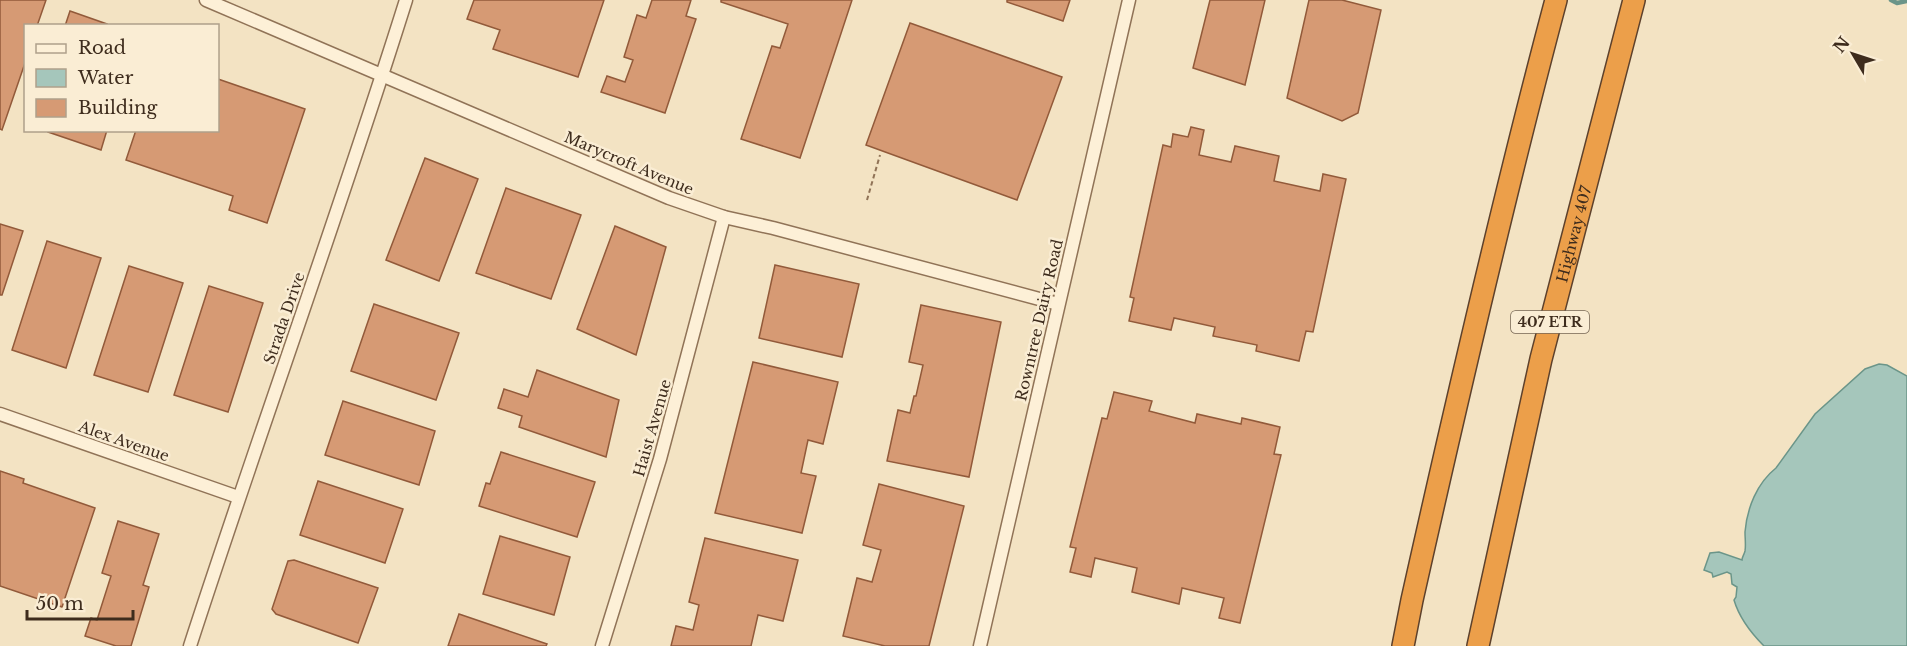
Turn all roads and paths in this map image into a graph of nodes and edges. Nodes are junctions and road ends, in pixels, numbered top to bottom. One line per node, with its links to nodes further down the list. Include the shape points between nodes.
1 (206, 0): 6 (street, Marycroft Avenue)
2 (406, 0): 6 (street, Strada Drive)
3 (1129, 0): 10 (street, Rowntree Dairy Road)
4 (1556, 0): 13 (highway, via 1486,273)
5 (1634, 0): 19 (highway, Highway 407 / 407 ETR, via 1544,348)
6 (383, 74): 9 (street, Marycroft Avenue, via 669,198); 12 (street, Strada Drive)
7 (880, 155): 8 (path)
8 (867, 200)
9 (724, 217): 10 (street, Marycroft Avenue); 15 (street, Haist Avenue, via 660,459)
10 (1058, 304): 16 (street, Rowntree Dairy Road)
11 (0, 414): 12 (street, Alex Avenue)
12 (238, 497): 14 (street, Strada Drive)
13 (1412, 600): 17 (highway); 18 (highway)
14 (190, 646)
15 (602, 646)
16 (980, 646)
17 (1399, 646)
18 (1404, 646)
19 (1478, 646)

